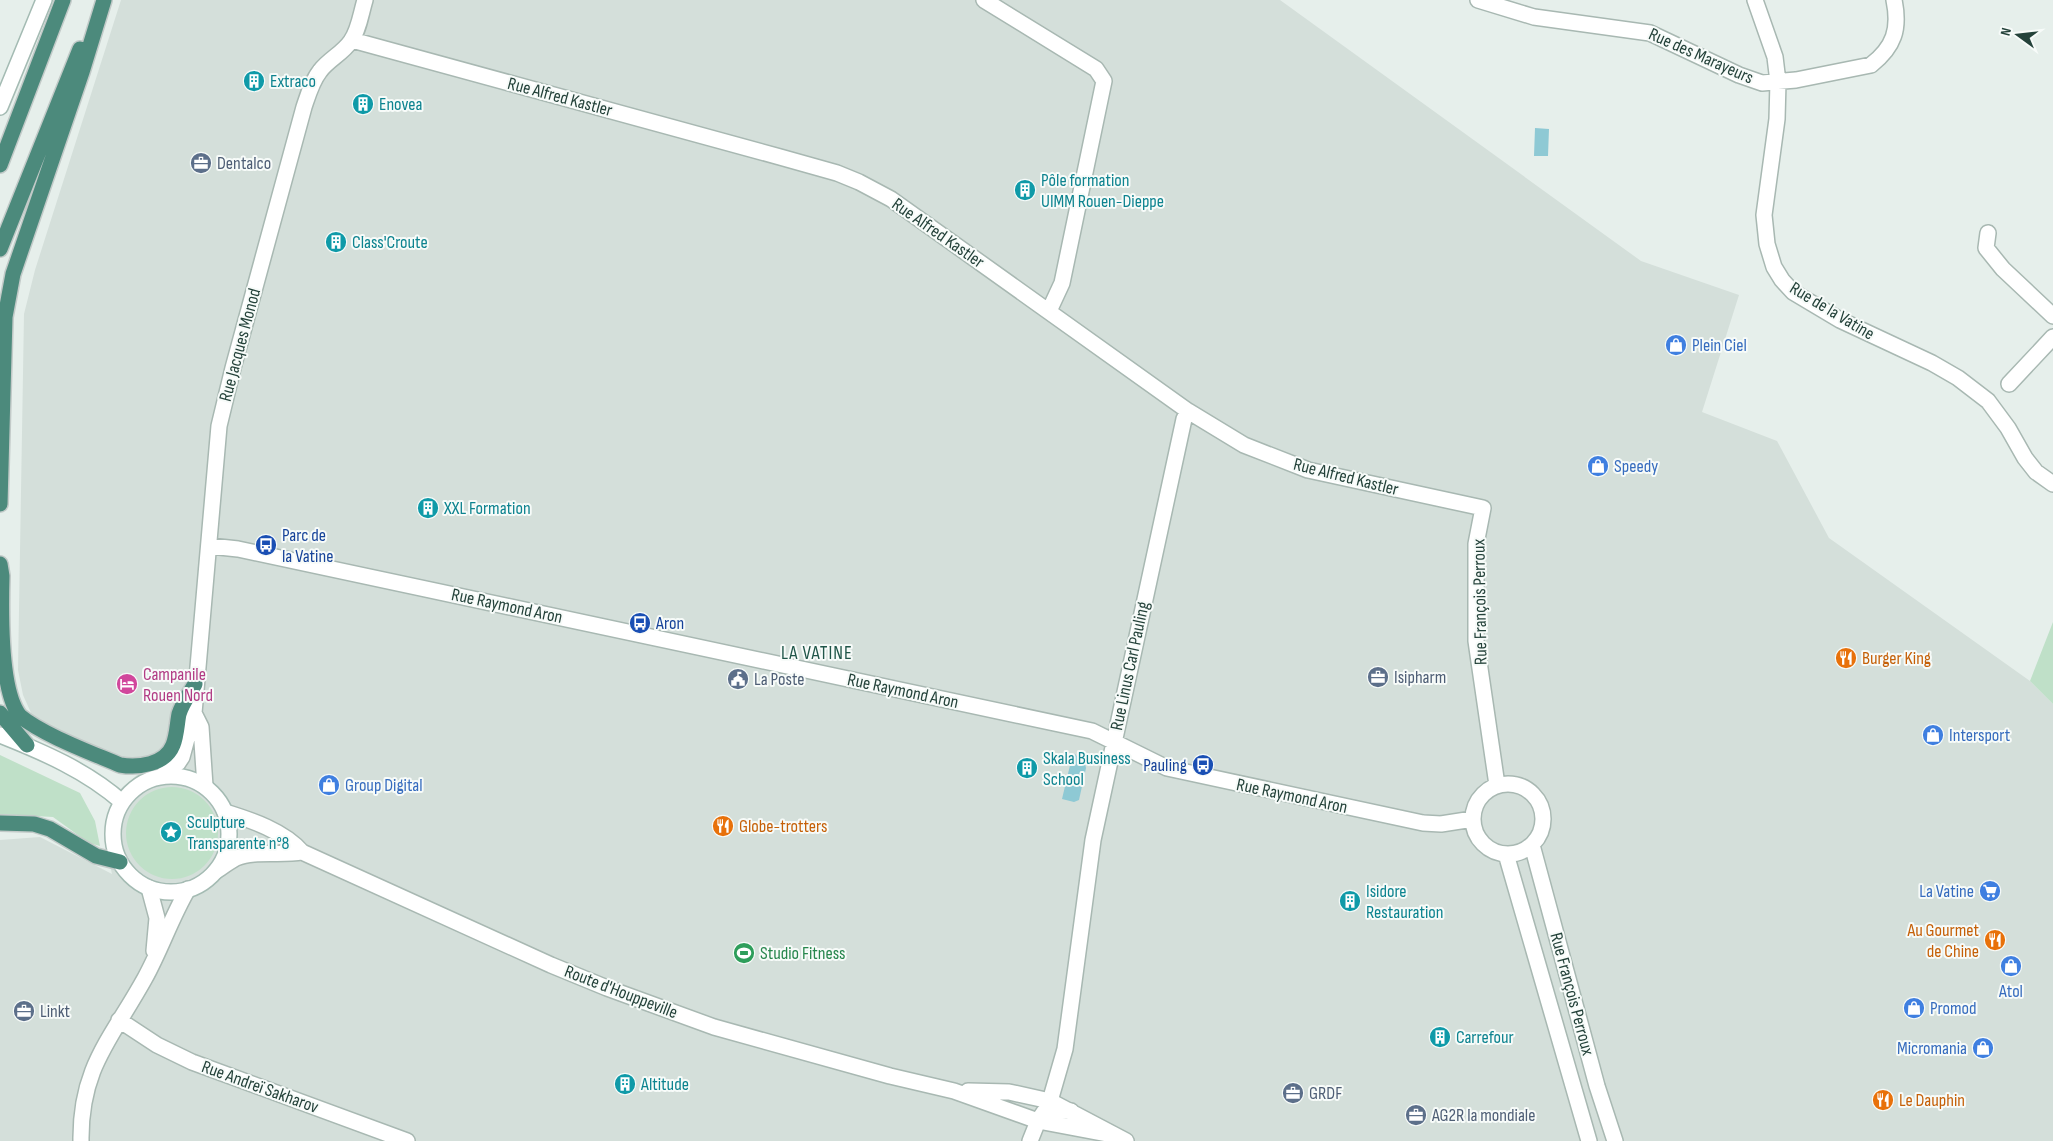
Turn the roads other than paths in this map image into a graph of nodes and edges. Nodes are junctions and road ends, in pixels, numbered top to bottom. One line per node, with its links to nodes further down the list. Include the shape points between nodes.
1 (44, 0): 11 (street)
2 (63, 0): 12 (highway)
3 (102, 0): 14 (highway); 21 (highway, via 82,72 13,274 5,317)
4 (364, 0): 9 (street, Rue Jacques Monod)
5 (984, 0): 15 (street, via 1096,69 1104,81 1062,283)
6 (1478, 0): 10 (street, Rue des Marayeurs, via 1534,17 1650,33 1739,75 1762,83)
7 (1755, 0): 10 (street, Rue de la Vatine, via 1775,56)
8 (1894, 0): 10 (street, Rue des Marayeurs, via 1897,27 1891,44 1871,65)
9 (352, 40): 15 (street, Rue Alfred Kastler, via 837,173 892,199); 23 (street, Rue Jacques Monod, via 319,72 304,107 219,426)
10 (1778, 82): 20 (street, Rue de la Vatine, via 1777,119 1764,215 1766,244 1782,280 1793,292 1840,320 1949,373 1990,399 2025,458 2036,472)
11 (0, 107)
12 (0, 164)
13 (1988, 233): 16 (street, via 1986,248 2003,269)
14 (0, 249)
15 (1049, 311): 19 (street, Rue Alfred Kastler)
16 (2053, 316)
17 (2053, 337): 18 (street)
18 (2009, 384)
19 (1188, 411): 22 (street, Rue Alfred Kastler, via 1244,445 1308,470); 29 (street, Rue Linus Carl Pauling, via 1158,533)
20 (2053, 484)
21 (0, 504)
22 (1483, 508): 32 (street, Rue François Perroux, via 1476,544 1476,641)
23 (210, 546): 25 (street, Rue Jacques Monod); 29 (street, Rue Raymond Aron, via 238,549 1092,731)
24 (0, 564): 25 (highway, via 1,675 11,705 34,725 120,765 148,765 167,755 180,712)
25 (195, 684): 27 (street, Rue Jacques Monod)
26 (0, 713): 30 (highway)
27 (194, 713): 31 (street, Rue Jacques Monod, via 182,756); 33 (street, Rue Jacques Monod, via 201,727)
28 (0, 735): 30 (street)
29 (1114, 742): 36 (street, Rue Raymond Aron, via 1168,768 1258,789 1423,824); 48 (street, Rue Linus Carl Pauling, via 1093,840 1064,1050)
30 (27, 745): 34 (street, via 88,776)
31 (163, 775): 33 (street, via 191,779); 34 (street, via 140,785)
32 (1497, 785): 36 (street, via 1478,801); 38 (street, via 1518,785 1538,801 1542,809 1542,830)
33 (205, 786): 35 (street)
34 (122, 802): 41 (street, via 113,832)
35 (225, 812): 39 (street, Route d'Houppeville, via 293,841); 42 (street, via 228,845)
36 (1473, 819): 40 (street, via 1480,840 1489,849)
37 (0, 823): 41 (highway, via 34,824 50,829 96,856)
38 (1532, 846): 40 (street); 56 (street, Rue François Perroux)
39 (302, 852): 42 (street, via 246,855); 47 (street, Route d'Houppeville, via 551,965 657,1007 714,1027)
40 (1506, 854): 55 (street, Rue François Perroux)
41 (120, 862): 43 (street, via 127,873)
42 (216, 871): 44 (street, via 199,885)
43 (149, 888): 44 (street, via 170,892); 45 (street, via 157,918)
44 (188, 889): 45 (street)
45 (153, 962): 46 (street)
46 (119, 1020): 52 (street, via 91,1071 82,1116); 53 (street, Rue Andreï Sakharov, via 157,1045 192,1062)
47 (954, 1091): 48 (street, Route d'Houppeville, via 1009,1092); 50 (street, Route d'Houppeville)
48 (1050, 1101): 49 (street, Route d'Houppeville)
49 (1071, 1111): 50 (street, via 1044,1112); 51 (street, Route d'Houppeville)
50 (1038, 1120): 51 (street, Route d'Houppeville); 54 (street)
51 (1120, 1138)
52 (81, 1141)
53 (407, 1141)
54 (1030, 1141)
55 (1589, 1141)
56 (1615, 1141)

